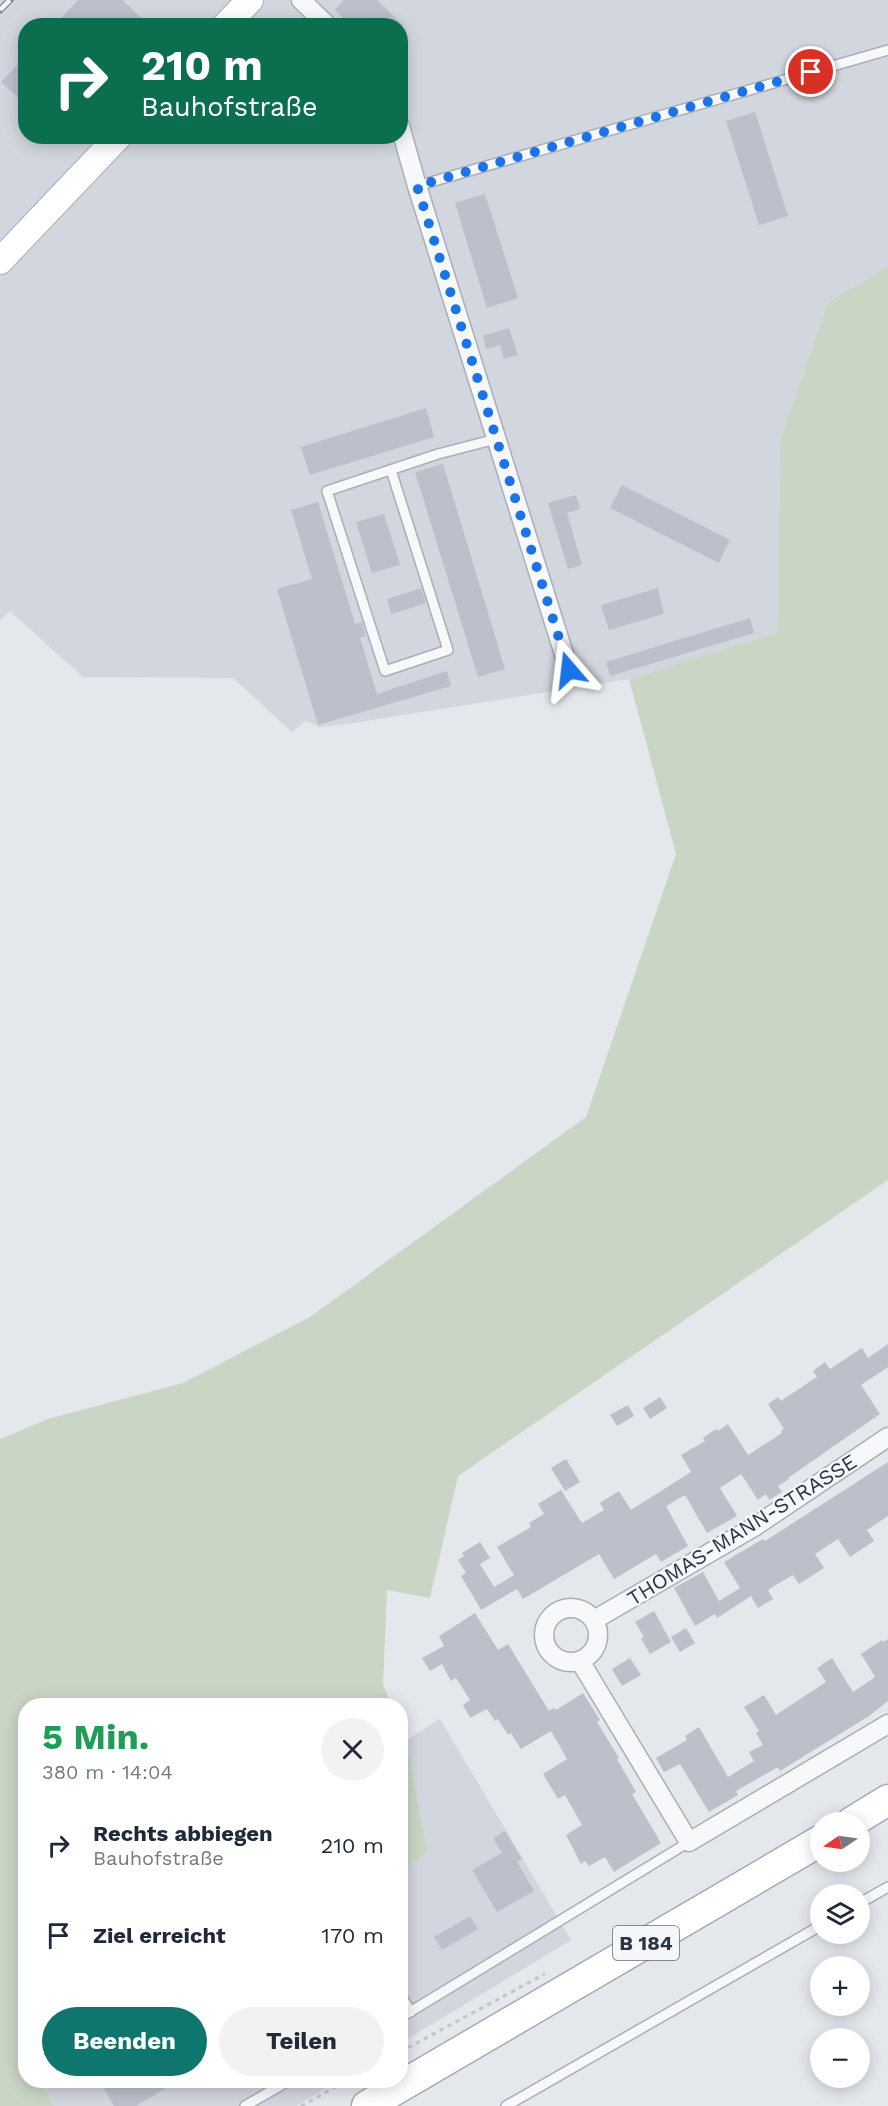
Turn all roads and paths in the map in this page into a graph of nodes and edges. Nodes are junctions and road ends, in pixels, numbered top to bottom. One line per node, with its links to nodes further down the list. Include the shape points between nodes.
1 (250, 0): 3 (street)
2 (301, 0): 4 (street)
3 (233, 18)
4 (320, 18)
5 (888, 50): 8 (lane)
6 (111, 144): 9 (street)
7 (405, 144): 8 (street)
8 (417, 186): 10 (street)
9 (0, 261)
10 (496, 439): 11 (lane); 12 (street)
11 (391, 470): 11 (lane, via 327,491 385,671 448,650)
12 (569, 670)
13 (888, 1437): 14 (street, THOMAS-MANN-STRASSE, via 754,1527)
14 (594, 1620): 15 (street, via 598,1640); 15 (street, via 581,1609 564,1608 555,1612 545,1626 544,1643 555,1657)
15 (580, 1661): 19 (street)
16 (888, 1724): 19 (street)
17 (888, 1800): 18 (main road)
18 (868, 1812)
19 (689, 1842): 25 (lane)
20 (810, 1847): 27 (main road, B 184)
21 (888, 1887): 22 (lane)
22 (870, 1897)
23 (810, 1932): 34 (lane)
24 (408, 2007): 25 (lane)
25 (411, 2012): 26 (lane)
26 (408, 2014)
27 (408, 2082)
28 (276, 2088): 31 (lane)
29 (334, 2088): 32 (path)
30 (398, 2088): 33 (main road, B 184)
31 (245, 2106)
32 (301, 2106)
33 (367, 2106)
34 (506, 2106)

